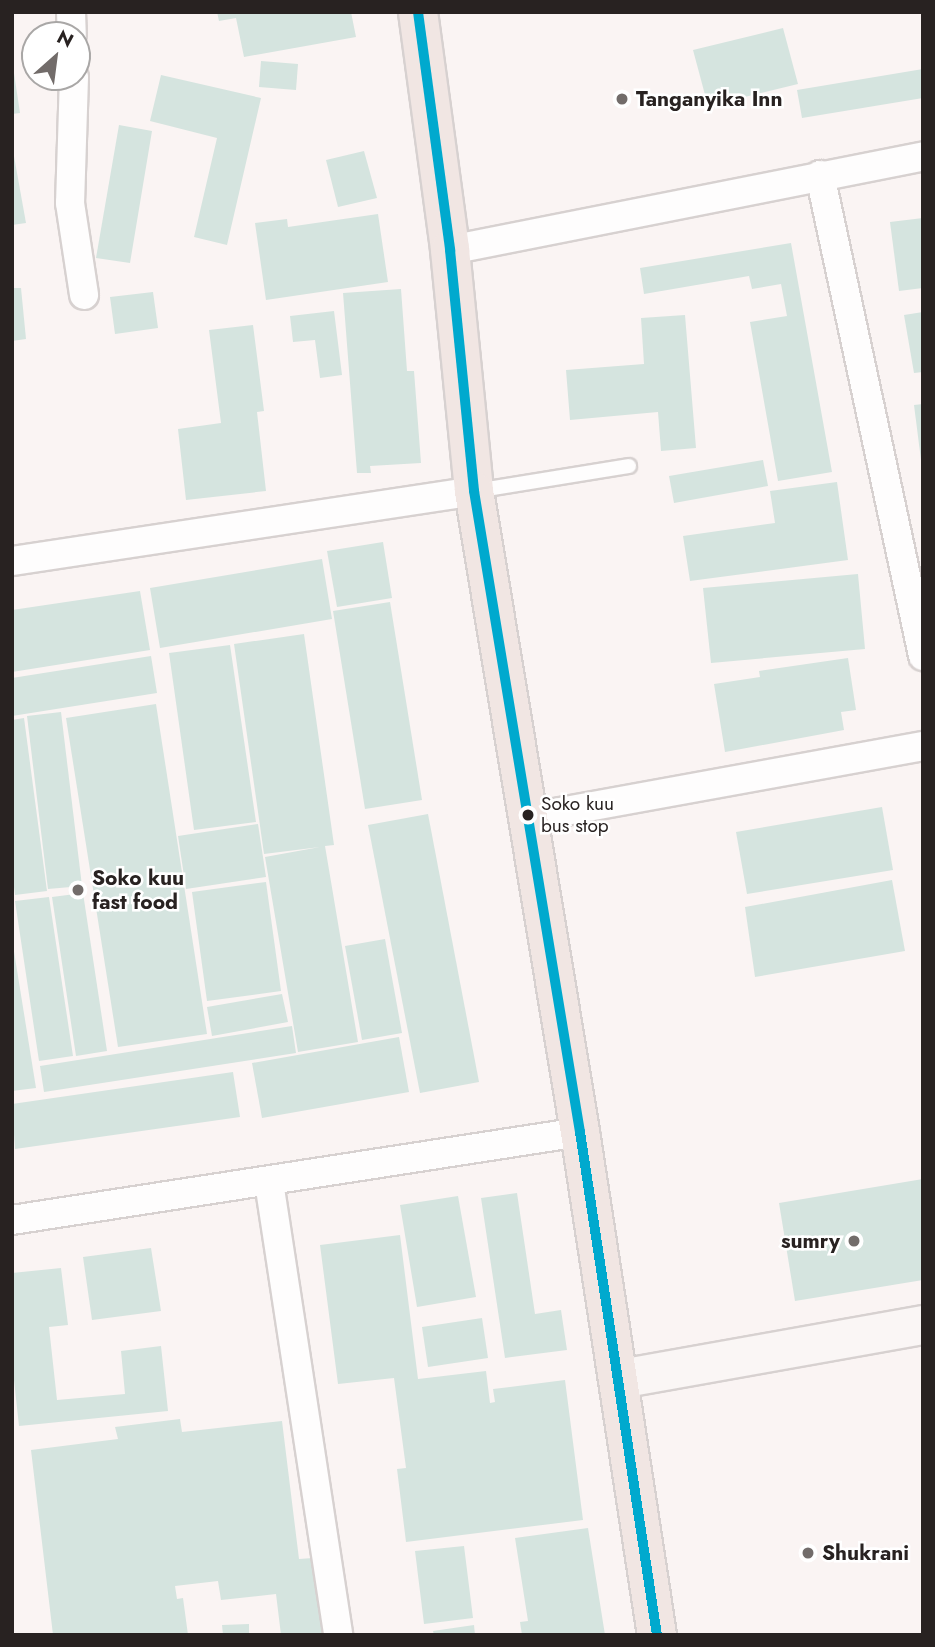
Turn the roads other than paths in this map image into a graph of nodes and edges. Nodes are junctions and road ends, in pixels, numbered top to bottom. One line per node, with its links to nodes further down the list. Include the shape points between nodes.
1 (418, 12): 5 (highway)
2 (74, 91): 6 (street, via 70,203)
3 (923, 156): 4 (street)
4 (820, 175): 5 (street); 10 (street)
5 (450, 250): 8 (highway)
6 (84, 295)
7 (629, 466): 8 (lane)
8 (474, 491): 9 (street); 12 (highway)
9 (12, 561)
10 (923, 656)
11 (923, 746): 12 (street)
12 (527, 818): 13 (highway)
13 (580, 1132): 14 (street); 17 (highway)
14 (269, 1182): 15 (street); 18 (street)
15 (12, 1220)
16 (923, 1325): 17 (street)
17 (620, 1379): 19 (highway)
18 (338, 1635)
19 (657, 1635)

